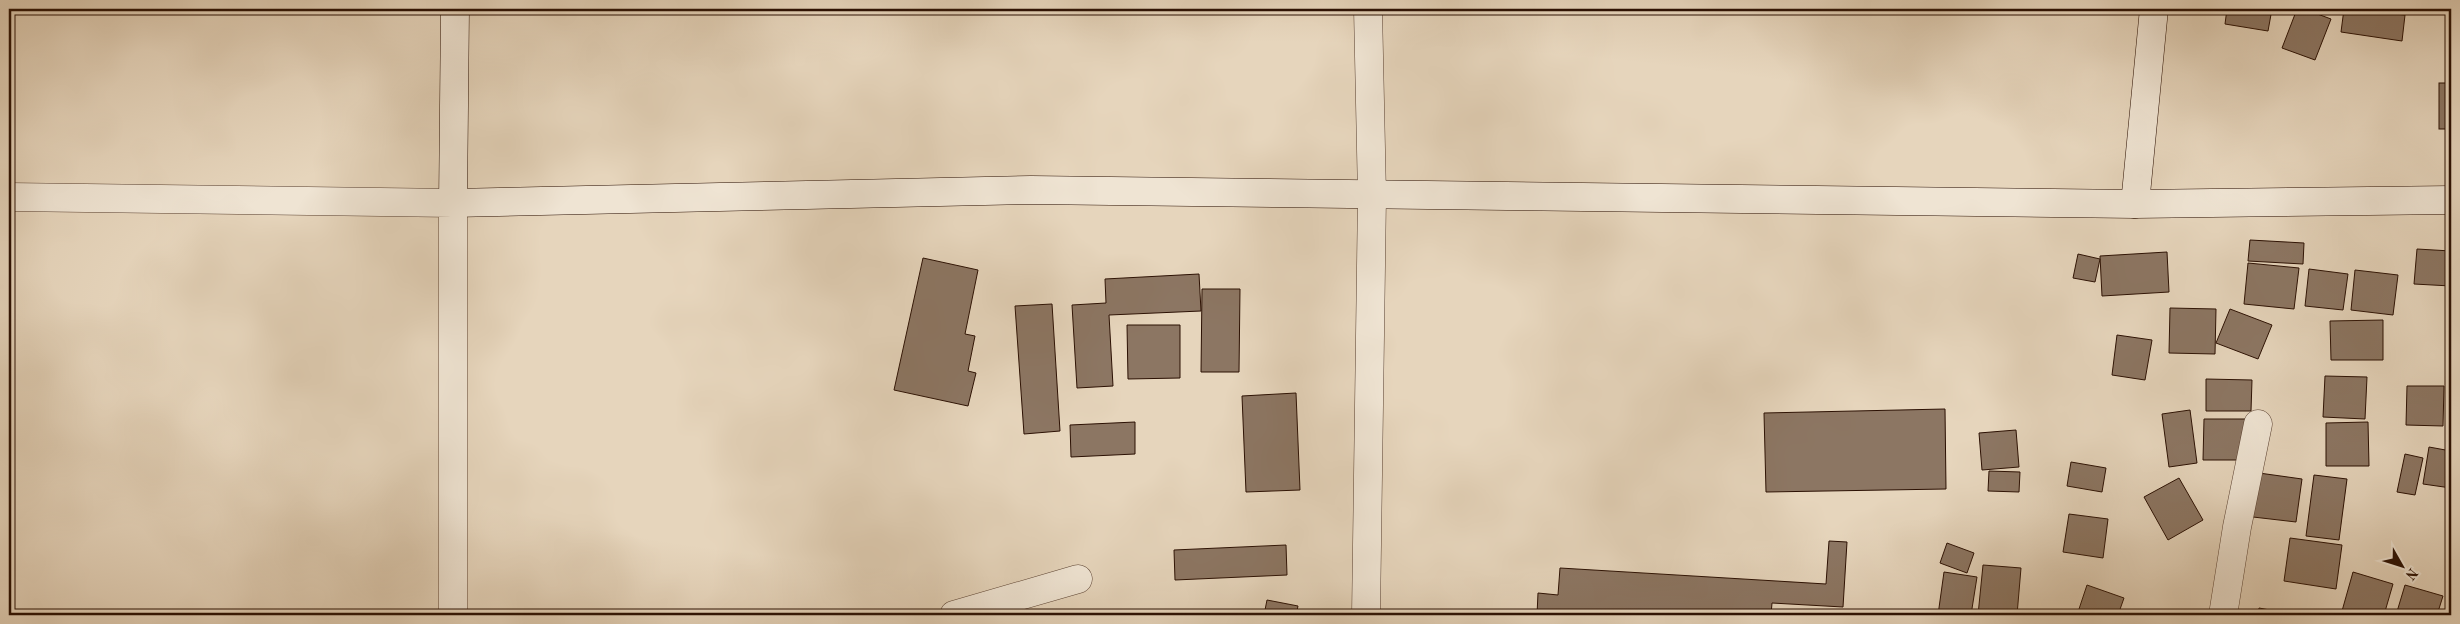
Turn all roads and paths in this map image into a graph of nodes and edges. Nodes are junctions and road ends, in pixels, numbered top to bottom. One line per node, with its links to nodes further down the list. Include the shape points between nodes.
1 (455, 9): 7 (main road)
2 (1368, 9): 4 (main road)
3 (2154, 9): 8 (main road)
4 (1372, 196): 7 (main road, via 1031,190); 8 (main road); 13 (main road)
5 (9, 197): 7 (main road)
6 (2451, 200): 8 (main road)
7 (453, 203): 11 (main road)
8 (2136, 204)
9 (2258, 424): 14 (main road)
10 (1078, 578): 12 (main road)
11 (453, 615)
12 (954, 615)
13 (1366, 615)
14 (2223, 615)

